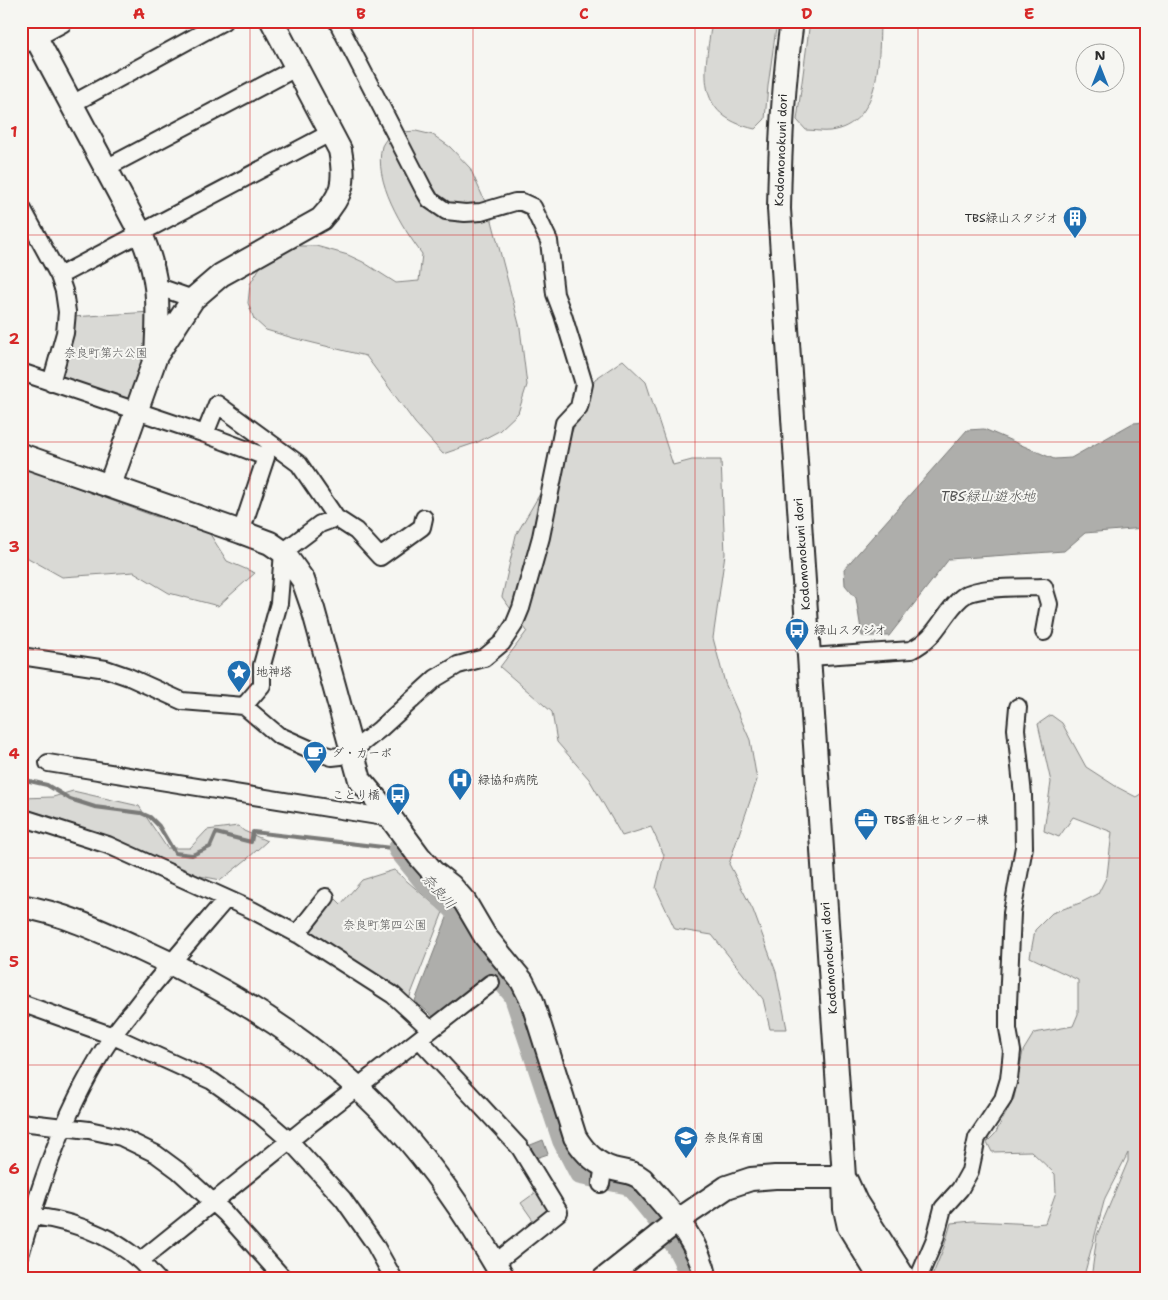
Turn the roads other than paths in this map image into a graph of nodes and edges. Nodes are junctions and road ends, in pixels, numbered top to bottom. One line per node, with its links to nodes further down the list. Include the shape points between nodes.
1 (61, 21): 6 (street)
2 (224, 21): 8 (street)
3 (272, 21): 7 (street)
4 (337, 21): 32 (street, via 430,200 446,211 465,213 516,202 533,208 549,241 555,294 584,384 579,407 564,423 541,537 514,625 502,643 484,658 458,664 436,678)
5 (792, 21): 29 (street, Kodomonokuni dori, via 780,138 779,209)
6 (28, 33): 8 (street)
7 (296, 68): 9 (street); 10 (street)
8 (72, 104): 10 (street)
9 (332, 132): 12 (street); 15 (street, via 340,150 342,190 332,206 311,226 221,275)
10 (106, 168): 12 (street)
11 (21, 206): 13 (street)
12 (142, 234): 13 (street); 14 (street)
13 (59, 276): 18 (street, via 67,312 61,351)
14 (156, 286): 15 (street); 16 (street)
15 (193, 298): 16 (street)
16 (156, 356): 19 (street)
17 (21, 372): 18 (street)
18 (51, 382): 19 (street)
19 (138, 411): 20 (street); 22 (street)
20 (205, 434): 23 (street, via 216,404 299,464); 25 (street, via 266,457)
21 (21, 455): 22 (street)
22 (110, 485): 25 (street)
23 (336, 518): 24 (street, via 356,531 380,557 422,527); 26 (street, via 320,524)
24 (424, 518)
25 (241, 532): 26 (street, via 270,543)
26 (283, 552): 30 (street, via 279,603 262,665 262,685); 32 (street, via 303,580 314,609)
27 (1044, 632): 29 (street, via 1049,604 1044,587 976,590 962,597 929,639 911,650)
28 (21, 656): 30 (street, via 106,669 182,701)
29 (810, 657): 49 (street, Kodomonokuni dori)
30 (244, 706): 32 (street, via 278,734 316,752 332,757)
31 (1018, 707): 63 (street, via 1016,729 1024,795 1024,847 1012,913 1009,1080 1003,1099 977,1138 970,1170 960,1189 943,1208 935,1239)
32 (352, 752): 35 (street, via 360,780)
33 (48, 763): 35 (street)
34 (21, 817): 37 (street, via 108,846)
35 (390, 818): 52 (street, via 433,872 465,902 485,936 522,982 532,1001 575,1137 583,1150 603,1174 637,1174)
36 (326, 897): 39 (street)
37 (226, 899): 39 (street); 40 (street)
38 (21, 906): 40 (street, via 67,918)
39 (297, 934): 43 (street, via 392,995)
40 (170, 963): 44 (street); 45 (street, via 256,1010 318,1053)
41 (491, 982): 43 (street)
42 (21, 1004): 44 (street)
43 (425, 1034): 45 (street); 55 (street, via 520,1148 559,1212)
44 (113, 1036): 47 (street, via 89,1074); 48 (street, via 212,1081)
45 (358, 1088): 48 (street); 55 (street, via 395,1125 454,1199)
46 (21, 1122): 47 (street)
47 (63, 1128): 50 (street, via 121,1137 156,1154 180,1170); 51 (street)
48 (289, 1140): 50 (street); 58 (street, via 358,1218)
49 (844, 1177): 52 (street, via 775,1177 734,1184); 61 (street, Kodomonokuni dori, via 849,1227); 62 (street, Kodomonokuni dori, via 856,1202)
50 (213, 1203): 54 (street); 57 (street)
51 (26, 1215): 53 (street); 54 (street, via 66,1222 94,1232 115,1242)
52 (670, 1227): 59 (street); 60 (street, via 697,1250)
53 (21, 1252)
54 (140, 1261): 56 (street)
55 (500, 1271)
56 (157, 1279)
57 (284, 1279)
58 (394, 1279)
59 (604, 1279)
60 (706, 1279)
61 (881, 1279)
62 (905, 1279)
63 (918, 1279)

